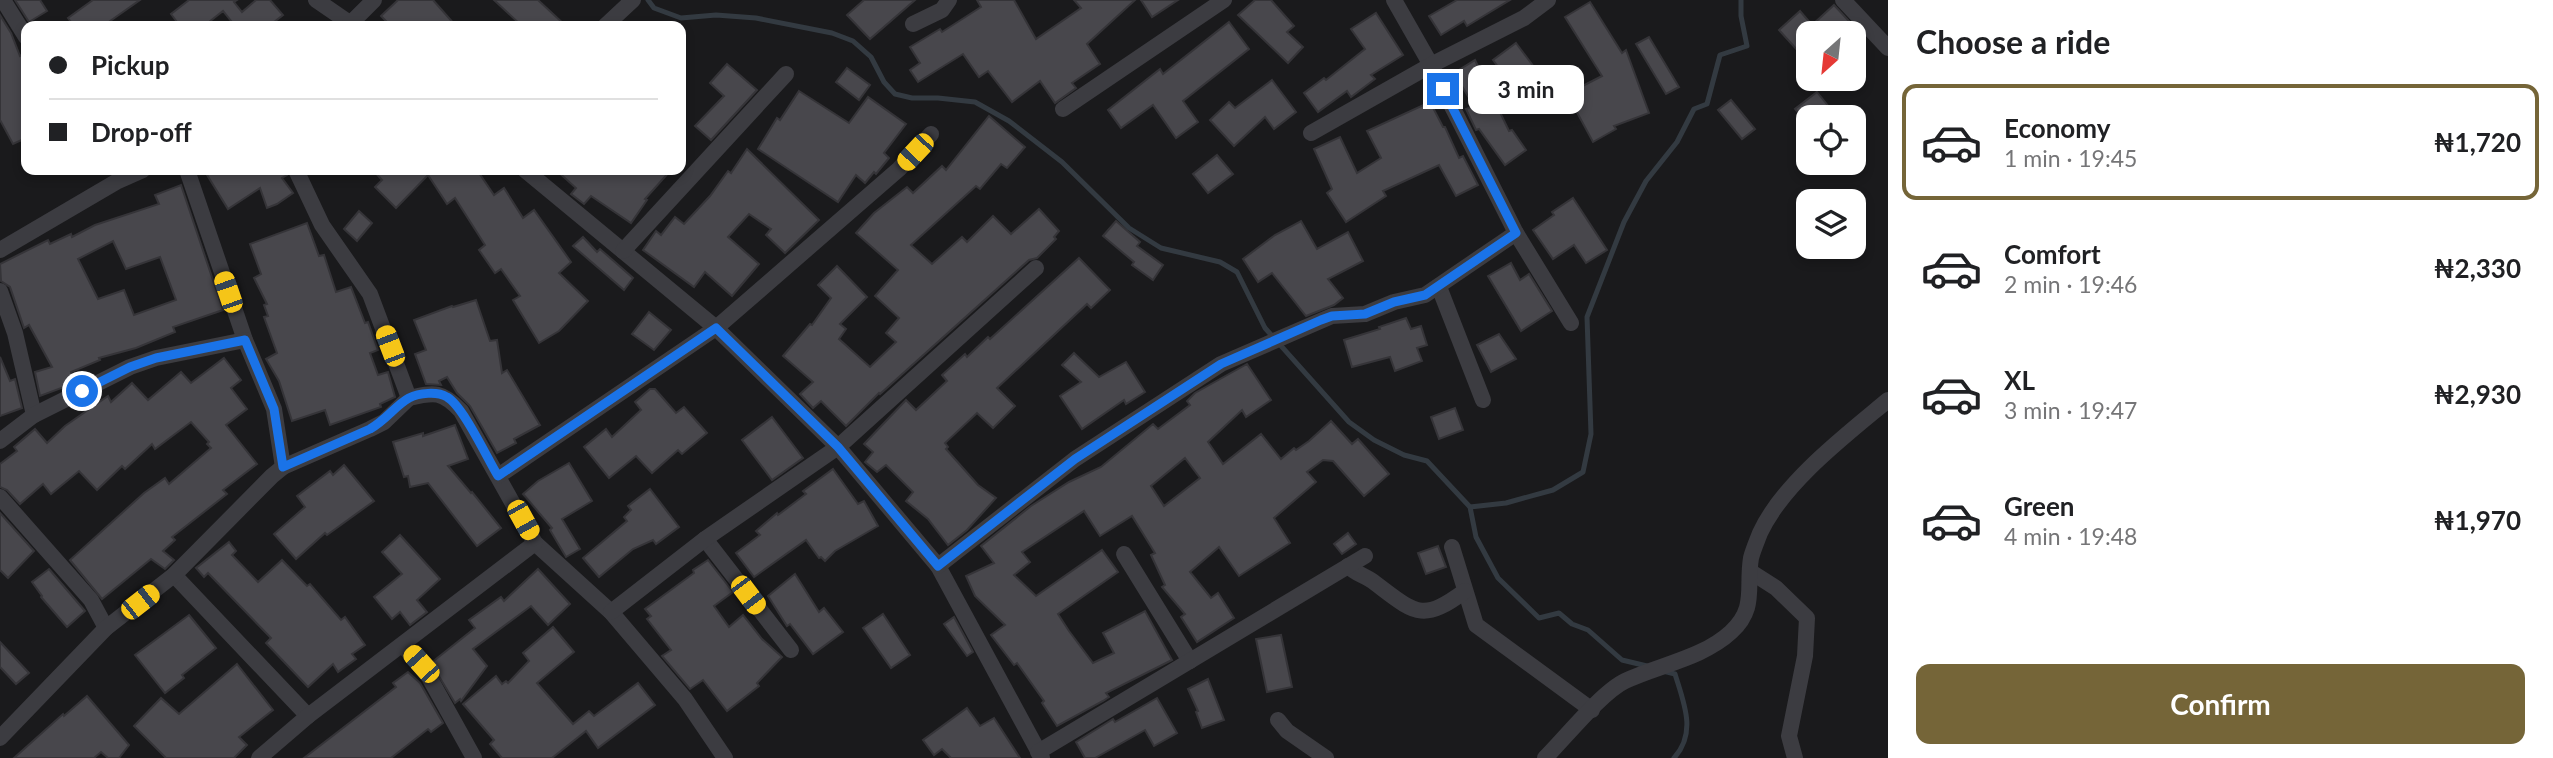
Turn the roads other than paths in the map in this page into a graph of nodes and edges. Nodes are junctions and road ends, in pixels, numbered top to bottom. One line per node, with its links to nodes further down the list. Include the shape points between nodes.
1 (3, 0): 14 (street)
2 (316, 0): 10 (street)
3 (374, 0): 11 (street)
4 (633, 0): 12 (street)
5 (949, 0): 13 (street, via 942,10)
6 (1224, 0): 18 (street)
7 (1394, 0): 16 (street)
8 (1548, 0): 16 (street, via 1524,18)
9 (1843, 0): 15 (street)
10 (345, 21)
11 (355, 21)
12 (610, 21)
13 (913, 24)
14 (21, 29)
15 (1888, 48)
16 (1431, 65): 19 (street); 25 (street)
17 (786, 74): 27 (street)
18 (1063, 109)
19 (1311, 133)
20 (931, 134): 32 (street, via 899,169)
21 (189, 175): 33 (street)
22 (298, 175): 34 (street, via 328,235 370,294)
23 (531, 175): 27 (street)
24 (112, 176): 26 (street)
25 (1516, 233): 29 (street); 31 (street)
26 (0, 250)
27 (623, 251): 32 (street)
28 (1036, 268): 39 (street)
29 (1439, 287): 35 (street); 48 (street, via 1365,314 1332,316 1221,364 1075,459)
30 (0, 291): 37 (street)
31 (1571, 323)
32 (716, 328): 39 (street); 41 (street)
33 (245, 340): 37 (street, via 130,367); 40 (street, via 274,409)
34 (409, 398): 40 (street, via 384,422); 41 (street, via 430,393 447,396 461,411)
35 (1483, 400)
36 (1888, 400): 50 (street, via 1826,452 1775,509 1761,531)
37 (34, 415): 38 (street)
38 (0, 441)
39 (838, 447): 43 (street); 48 (street)
40 (283, 467): 51 (street)
41 (498, 476): 44 (street)
42 (0, 496): 54 (street, via 91,600)
43 (705, 539): 53 (street); 56 (street)
44 (535, 543): 53 (street); 55 (street)
45 (1452, 547): 52 (street)
46 (1124, 554): 57 (street)
47 (1365, 556): 49 (street)
48 (938, 566): 62 (street)
49 (1348, 566): 52 (street, via 1413,610 1432,612); 57 (street)
50 (1751, 572): 58 (street, via 1744,617 1730,633 1704,649 1623,682); 68 (street, via 1776,588 1807,618 1805,656 1789,736)
51 (174, 575): 54 (street); 59 (street)
52 (1465, 591): 58 (street, via 1476,625)
53 (611, 612): 65 (street, via 685,699)
54 (106, 628): 61 (street)
55 (403, 645): 59 (street); 64 (street, via 429,677)
56 (791, 650)
57 (1190, 661): 62 (street)
58 (1592, 710): 67 (street)
59 (308, 716): 63 (street)
60 (1278, 720): 66 (street, via 1287,732)
61 (0, 738)
62 (1040, 755)
63 (259, 758)
64 (474, 758)
65 (725, 758)
66 (1326, 758)
67 (1545, 758)
68 (1795, 758)

